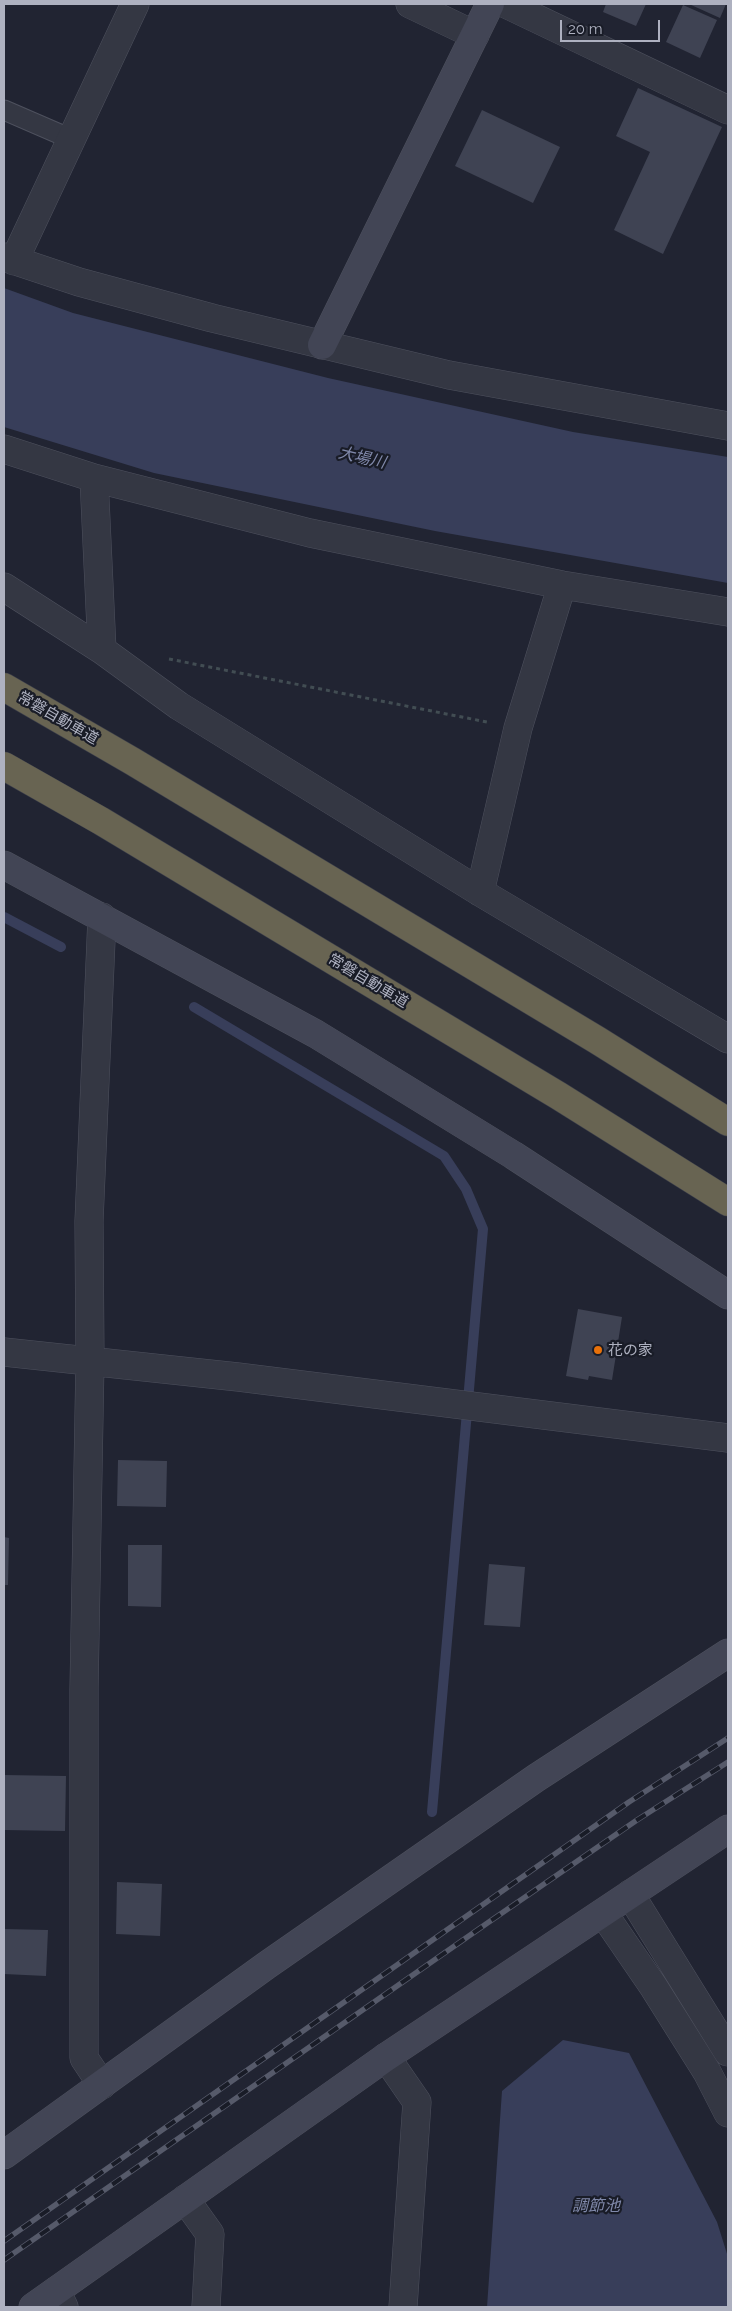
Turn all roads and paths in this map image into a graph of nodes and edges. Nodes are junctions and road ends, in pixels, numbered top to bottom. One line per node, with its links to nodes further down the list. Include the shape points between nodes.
1 (135, 4): 8 (street)
2 (410, 4): 5 (street)
3 (490, 4): 5 (street)
4 (506, 4): 7 (street)
5 (475, 35): 10 (street)
6 (4, 110): 8 (lane)
7 (728, 110)
8 (70, 139): 9 (street)
9 (9, 259): 10 (street, via 79,282)
10 (322, 345): 11 (street, via 449,375)
11 (728, 426)
12 (4, 450): 13 (street)
13 (94, 478): 14 (street, via 310,533); 17 (street)
14 (562, 585): 16 (street); 20 (street)
15 (4, 588): 17 (street)
16 (728, 612)
17 (102, 650): 23 (street, via 179,706)
18 (160, 658): 20 (path)
19 (4, 687): 26 (highway, 常磐自動車道, via 141,766)
20 (518, 728): 23 (street)
21 (4, 766): 27 (highway, 常磐自動車道, via 542,1086)
22 (4, 865): 24 (street)
23 (480, 892): 25 (street)
24 (102, 917): 28 (street, via 316,1034 513,1155); 30 (street, via 89,1221)
25 (728, 1039)
26 (728, 1122)
27 (728, 1202)
28 (728, 1295)
29 (4, 1352): 30 (street)
30 (90, 1361): 31 (street, via 238,1376); 38 (street, via 84,1689 84,2058)
31 (728, 1438)
32 (728, 1653): 38 (street, via 536,1778 275,1959)
33 (728, 1829): 34 (street)
34 (630, 1894): 35 (street); 36 (street)
35 (602, 1913): 37 (street); 39 (street, via 653,1986 707,2072)
36 (728, 2052)
37 (386, 2057): 41 (street); 45 (street, via 417,2102)
38 (102, 2085): 40 (street)
39 (728, 2113)
40 (4, 2155)
41 (185, 2199): 42 (street); 44 (street, via 210,2234)
42 (60, 2299): 43 (street)
43 (33, 2307)
44 (206, 2307)
45 (403, 2307)

